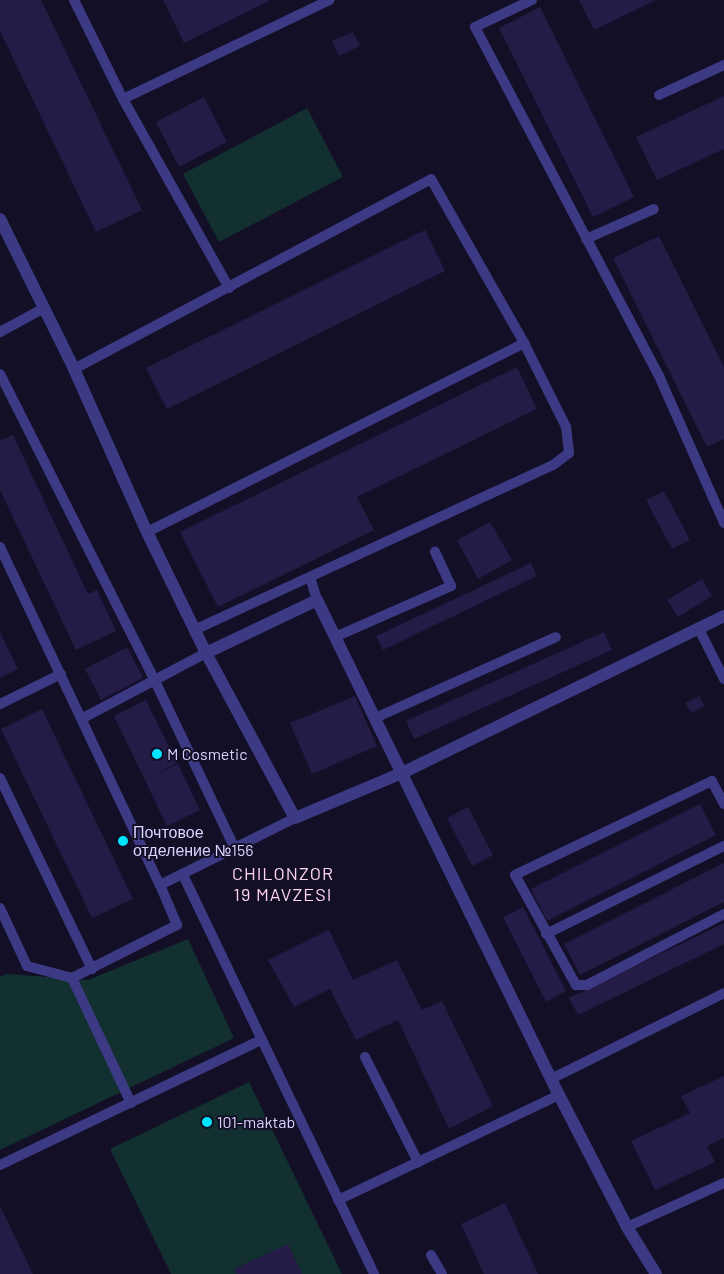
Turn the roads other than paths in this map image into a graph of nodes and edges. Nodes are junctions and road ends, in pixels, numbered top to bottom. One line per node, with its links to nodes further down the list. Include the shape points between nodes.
1 (74, 0): 6 (lane)
2 (330, 0): 6 (lane)
3 (532, 0): 9 (lane, via 475,27)
4 (724, 65): 5 (lane)
5 (659, 95)
6 (122, 99): 10 (lane)
7 (654, 209): 9 (lane)
8 (0, 219): 11 (street)
9 (586, 238): 16 (lane, via 659,376)
10 (229, 288): 13 (lane, via 431,179); 14 (lane)
11 (44, 308): 12 (lane); 14 (street)
12 (0, 332)
13 (524, 343): 17 (lane); 20 (lane, via 566,427 569,453 553,464)
14 (74, 369): 17 (street)
15 (0, 374): 30 (lane)
16 (724, 523)
17 (147, 532): 24 (street)
18 (0, 547): 28 (lane)
19 (435, 552): 25 (lane, via 451,586)
20 (310, 577): 21 (lane); 24 (lane)
21 (317, 600): 25 (street); 27 (street)
22 (724, 616): 23 (street)
23 (699, 628): 29 (lane); 34 (street)
24 (195, 630): 27 (street)
25 (335, 637): 33 (street)
26 (556, 637): 33 (lane)
27 (206, 654): 30 (lane); 37 (street)
28 (61, 674): 31 (lane); 32 (lane)
29 (724, 679)
30 (155, 681): 32 (lane); 39 (lane)
31 (0, 704)
32 (82, 718): 41 (lane)
33 (375, 718): 34 (street)
34 (402, 773): 37 (street); 50 (street)
35 (0, 778): 45 (lane)
36 (724, 804): 44 (lane, via 712,781 515,875)
37 (295, 818): 39 (lane)
38 (724, 846): 44 (lane)
39 (235, 849): 40 (lane)
40 (183, 875): 41 (lane); 48 (lane)
41 (160, 886): 45 (lane, via 178,925)
42 (0, 908): 46 (lane, via 27,966)
43 (724, 914): 44 (lane, via 586,985 576,985)
44 (546, 934)
45 (92, 969): 46 (lane)
46 (72, 978): 52 (lane)
47 (724, 993): 50 (lane)
48 (261, 1040): 52 (lane); 56 (lane)
49 (365, 1057): 53 (lane)
50 (551, 1078): 51 (street)
51 (559, 1095): 53 (lane); 57 (street)
52 (131, 1103): 54 (lane)
53 (418, 1162): 56 (lane)
54 (0, 1165)
55 (724, 1183): 57 (lane)
56 (338, 1200): 59 (lane)
57 (627, 1227): 61 (street)
58 (431, 1254): 60 (lane)
59 (374, 1274)
60 (442, 1274)
61 (656, 1274)

